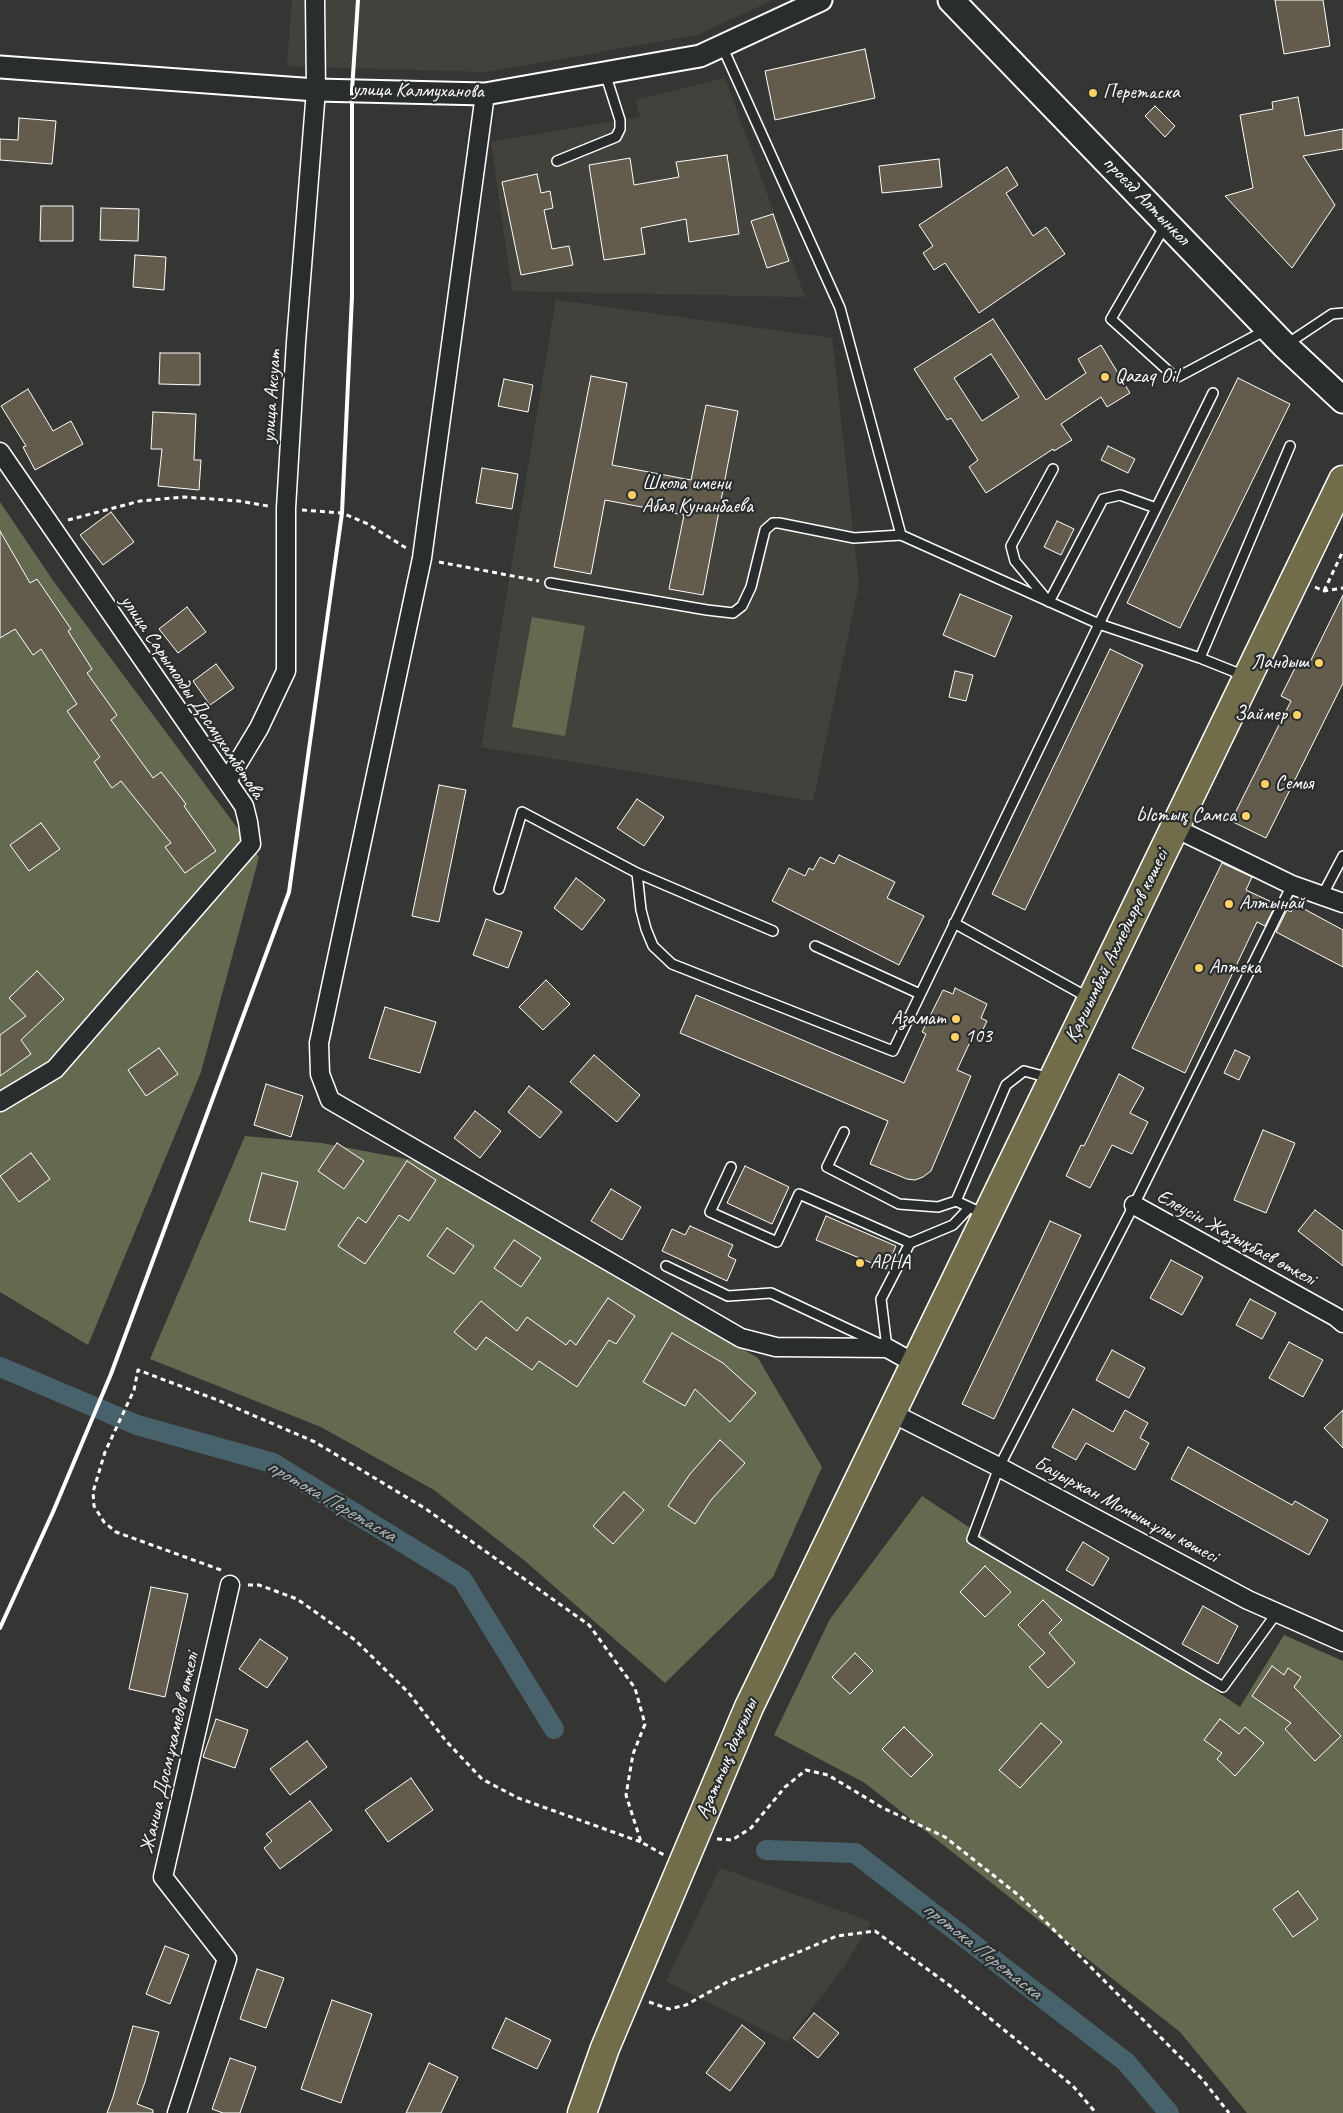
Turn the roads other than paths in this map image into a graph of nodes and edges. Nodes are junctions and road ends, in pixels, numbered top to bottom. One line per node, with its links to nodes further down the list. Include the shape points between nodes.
1 (315, 0): 7 (street, улица Аксуат)
2 (821, 0): 4 (street, улица Калмуханова)
3 (951, 0): 10 (main road, проезд Алтынкол)
4 (721, 46): 6 (street, улица Калмуханова, via 700,56); 20 (lane, via 840,308)
5 (0, 67): 7 (street, улица Калмуханова)
6 (605, 73): 8 (street, улица Калмуханова); 9 (lane, via 620,120 616,137)
7 (316, 90): 8 (street, улица Калмуханова); 26 (street, улица Аксуат, via 286,508 286,671 259,728)
8 (485, 94): 49 (street, via 422,558 319,1042 320,1074 330,1100 741,1338 776,1347)
9 (558, 161)
10 (1166, 223): 12 (main road, проезд Алтынкол); 12 (lane, via 1111,319 1176,378)
11 (1343, 313): 12 (lane, via 1332,314)
12 (1276, 337): 14 (main road, проезд Алтынкол)
13 (1213, 393): 19 (lane)
14 (1343, 400)
15 (1290, 446): 24 (lane)
16 (0, 452): 26 (street, улица Сарымолды Досмухамбетова)
17 (1054, 469): 22 (lane, via 1011,546 1015,561)
18 (1343, 480): 25 (main road, Қаршымбай Ахмедияров көшесі)
19 (1156, 508): 22 (lane, via 1120,495 1103,499); 23 (lane)
20 (901, 535): 21 (lane, via 854,538 773,523 765,530 751,587 742,606 733,613); 22 (lane)
21 (550, 583)
22 (1049, 602): 23 (lane)
23 (1099, 624): 24 (lane); 34 (lane)
24 (1200, 658): 25 (lane)
25 (1248, 677): 27 (main road, Қаршымбай Ахмедияров көшесі)
26 (227, 781): 40 (street, улица Сарымолды Досмухамбетова, via 244,806 251,844 54,1069)
27 (1174, 828): 30 (street); 38 (main road, Қаршымбай Ахмедияров көшесі)
28 (1343, 856): 32 (lane)
29 (638, 873): 31 (lane, via 522,812); 35 (lane); 37 (lane, via 641,910 652,946 672,964 893,1051)
30 (1292, 886): 32 (street); 44 (lane)
31 (499, 888)
32 (1322, 896): 33 (street)
33 (1343, 903)
34 (954, 922): 37 (lane); 38 (lane)
35 (773, 931)
36 (815, 946): 37 (lane)
37 (920, 994)
38 (1091, 998): 39 (main road, Қаршымбай Ахмедияров көшесі)
39 (1053, 1078): 43 (lane, via 1024,1071 1006,1085); 45 (main road, Қаршымбай Ахмедияров көшесі)
40 (0, 1102)
41 (844, 1132): 43 (lane, via 827,1168 899,1204 938,1207)
42 (731, 1167): 46 (lane, via 710,1212 777,1242 800,1194)
43 (956, 1201): 45 (lane)
44 (1134, 1206): 48 (street, Елеусін Жазықбаев өткелі, via 1336,1317); 52 (lane)
45 (977, 1211): 46 (lane); 50 (main road, Қаршымбай Ахмедияров көшесі)
46 (910, 1243): 49 (lane, via 881,1298)
47 (666, 1266): 49 (lane, via 728,1296 772,1293)
48 (1343, 1324)
49 (887, 1348): 50 (street)
50 (914, 1363): 51 (main road, Қаршымбай Ахмедияров көшесі)
51 (890, 1412): 52 (street, Бауыржан Момышұлы көшесі); 57 (main road, Азаттық даңғылы, via 749,1707 605,2048)
52 (999, 1467): 54 (street, Бауыржан Момышұлы көшесі); 54 (lane, via 972,1539 1223,1687)
53 (230, 1585): 56 (street, Жанша Досмұхамедов өткелі, via 163,1877 227,1958)
54 (1276, 1614): 55 (street, Бауыржан Момышұлы көшесі)
55 (1340, 1634)
56 (176, 2113)
57 (582, 2113)

